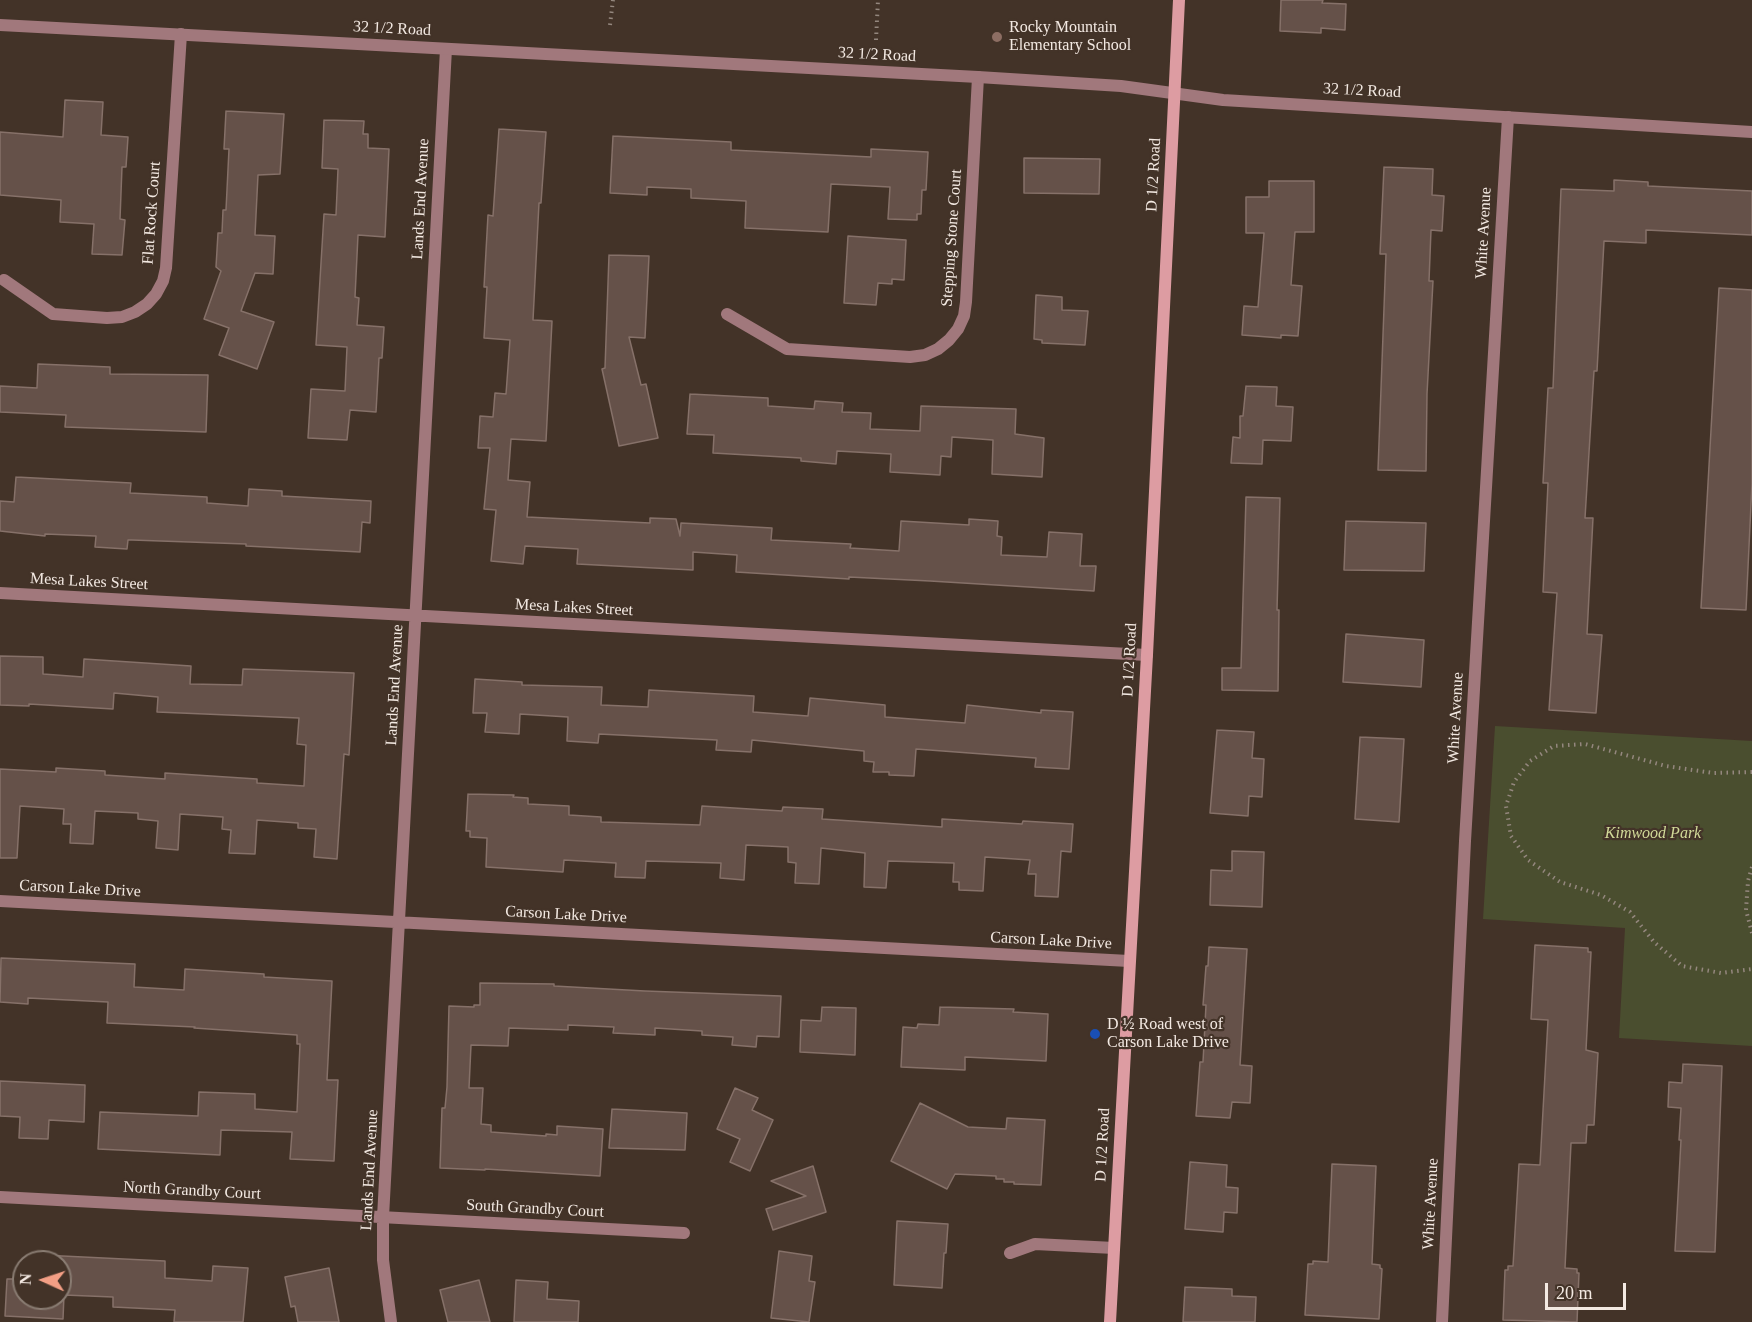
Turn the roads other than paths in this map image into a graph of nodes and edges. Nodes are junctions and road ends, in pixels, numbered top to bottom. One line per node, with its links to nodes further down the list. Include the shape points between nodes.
1 (1179, 0): 6 (main road, D 1/2 Road)
2 (0, 25): 3 (street, 32 1/2 Road)
3 (180, 34): 4 (street, 32 1/2 Road); 9 (street, Flat Rock Court, via 166,268 156,294 147,304 122,317 53,314)
4 (446, 49): 5 (street, 32 1/2 Road); 12 (street, Lands End Avenue)
5 (978, 77): 6 (street, 32 1/2 Road); 10 (street, Stepping Stone Court, via 966,302 964,316 949,340 925,355 910,357 787,349)
6 (1174, 93): 7 (street, 32 1/2 Road, via 1223,100); 13 (main road, D 1/2 Road)
7 (1508, 117): 8 (street, 32 1/2 Road); 24 (street, White Avenue)
8 (1752, 132)
9 (4, 280)
10 (727, 315)
11 (0, 593): 12 (street, Mesa Lakes Street)
12 (416, 616): 13 (street, Mesa Lakes Street); 15 (street, Lands End Avenue)
13 (1147, 655): 16 (main road, D 1/2 Road)
14 (0, 901): 15 (street, Carson Lake Drive)
15 (399, 922): 16 (street, Carson Lake Drive); 18 (street, Lands End Avenue)
16 (1129, 961): 20 (main road, D 1/2 Road)
17 (0, 1197): 18 (street, North Grandby Court)
18 (383, 1217): 19 (street, South Grandby Court); 22 (street, Lands End Avenue, via 383,1260)
19 (684, 1233)
20 (1114, 1248): 21 (street, via 1035,1244); 23 (main road, D 1/2 Road)
21 (1010, 1253)
22 (391, 1322)
23 (1110, 1322)
24 (1442, 1322)

